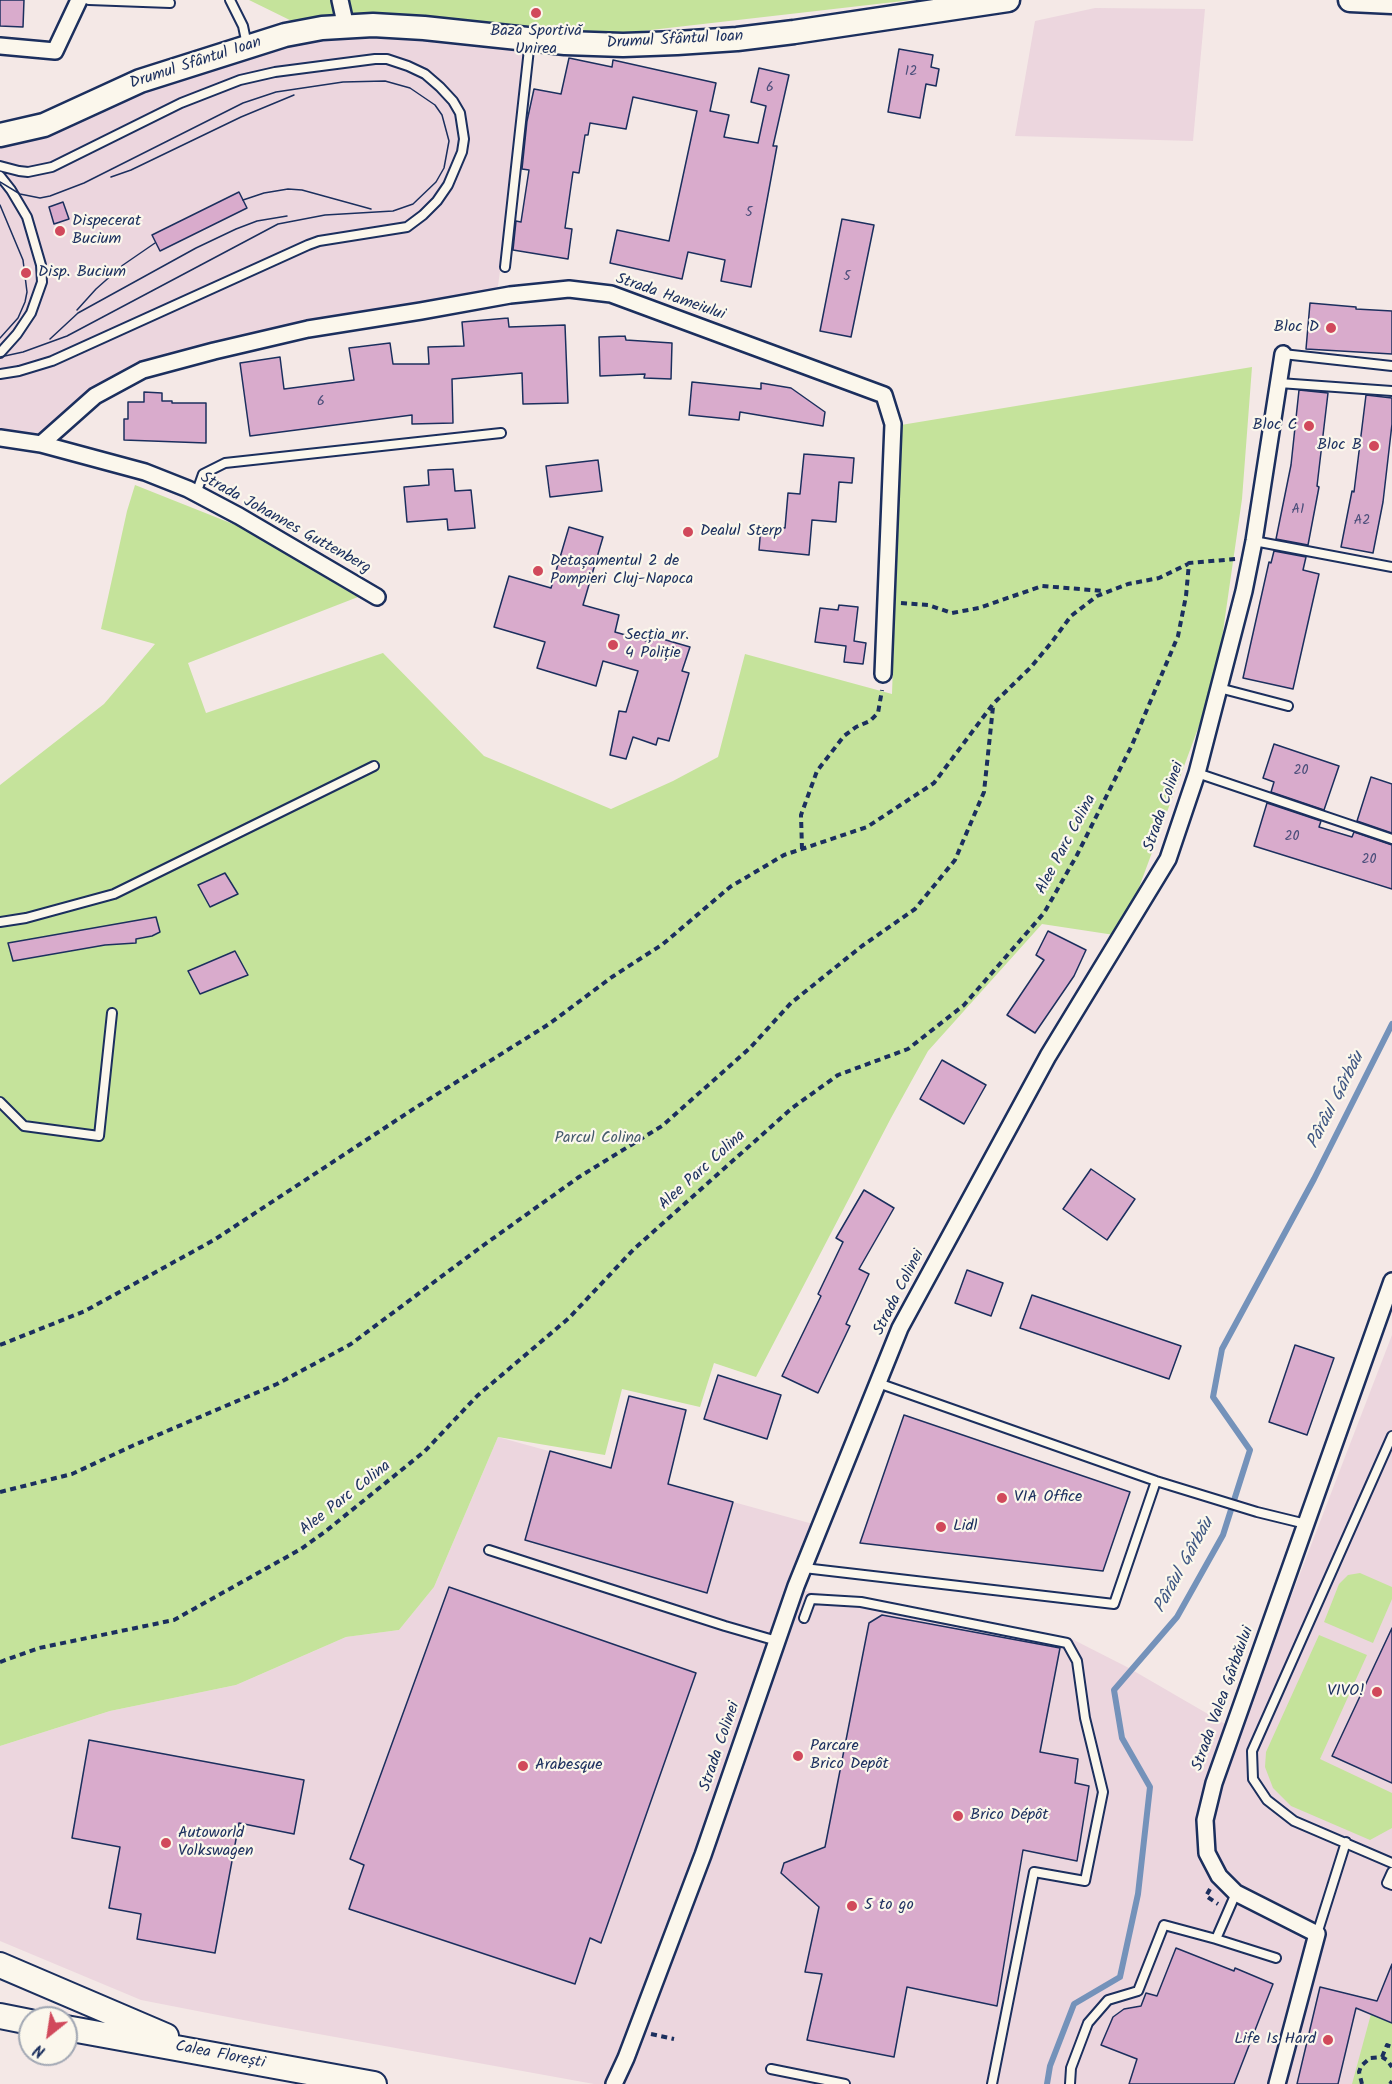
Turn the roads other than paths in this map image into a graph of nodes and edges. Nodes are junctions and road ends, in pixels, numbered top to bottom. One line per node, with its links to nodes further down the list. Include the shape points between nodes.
1 (79, 0): 12 (street, via 55,51)
2 (89, 0): 8 (lane)
3 (230, 0): 13 (lane, via 243,26)
4 (340, 0): 10 (street)
5 (1008, 0): 9 (main road, Drumul Sfântul Ioan)
6 (1350, 0): 7 (main road)
7 (1392, 2)
8 (170, 3)
9 (937, 5): 11 (main road, Drumul Sfântul Ioan, via 794,32 727,40 623,45)
10 (346, 27): 11 (main road, Drumul Sfântul Ioan, via 424,28); 13 (main road, Drumul Sfântul Ioan, via 304,31)
11 (530, 39): 17 (lane)
12 (0, 46)
13 (247, 47): 14 (main road, Drumul Sfântul Ioan, via 140,81 44,125)
14 (0, 135)
15 (0, 165): 21 (lane, via 28,172 52,167 181,103 240,80 375,59 408,66 440,87 460,113 464,139 448,185 437,201 407,227 319,241 52,361)
16 (0, 176): 18 (lane, via 27,217 42,282 32,313)
17 (505, 267)
18 (0, 353)
19 (1283, 354): 20 (lane, Strada Colinei); 22 (street, Strada Colinei)
20 (1392, 366)
21 (0, 374)
22 (1279, 383): 23 (lane); 28 (street, Strada Colinei)
23 (1392, 391)
24 (501, 433): 27 (lane, via 225,463 203,474)
25 (0, 438): 26 (street, Strada Johannes Guttenberg)
26 (41, 444): 27 (street, Strada Johannes Guttenberg, via 145,472); 31 (street, Strada Hameiului, via 95,396 143,370 214,351 308,328 510,295 570,290 610,294 884,395 893,424)
27 (196, 494): 30 (street, Strada Johannes Guttenberg)
28 (1254, 541): 29 (lane); 32 (street, Strada Colinei)
29 (1392, 567)
30 (377, 597)
31 (883, 674)
32 (1219, 688): 33 (lane); 35 (street, Strada Colinei)
33 (1288, 706)
34 (374, 766): 37 (lane, via 114,894)
35 (1197, 773): 36 (lane); 41 (street, Strada Colinei, via 1168,859 1048,1056 900,1328)
36 (1392, 839)
37 (0, 922)
38 (112, 1013): 39 (lane, via 99,1136 24,1126)
39 (0, 1102)
40 (1392, 1281): 44 (street, Strada Valea Gârbăului)
41 (878, 1383): 43 (lane); 46 (street, Strada Colinei)
42 (1392, 1436): 49 (lane, via 1252,1751 1253,1779 1267,1800 1294,1821)
43 (1156, 1481): 44 (lane); 46 (lane, via 1114,1604)
44 (1306, 1524): 53 (street, Strada Valea Gârbăului, via 1214,1783 1205,1820 1207,1853 1219,1876)
45 (489, 1550): 48 (lane)
46 (804, 1568): 48 (street, Strada Colinei)
47 (804, 1618): 66 (lane, via 811,1599 861,1602 1067,1643 1077,1661 1085,1718 1103,1792 1086,1881 1034,1872)
48 (777, 1641): 64 (street, Strada Colinei, via 703,1855)
49 (1346, 1842): 50 (lane); 54 (lane)
50 (1392, 1863)
51 (1392, 1872): 52 (lane, via 1387,1883)
52 (1392, 1886)
53 (1236, 1893): 54 (street, Strada Valea Gârbăului); 55 (lane)
54 (1317, 1934): 68 (street)
55 (1216, 1939): 56 (lane); 67 (lane, via 1164,1925 1138,1992 1108,2000 1088,2023 1071,2068)
56 (1276, 1958)
57 (0, 1965): 61 (main road)
58 (0, 2016): 59 (main road)
59 (18, 2020)
60 (78, 2030): 61 (main road, Calea Florești)
61 (207, 2054): 63 (main road, Calea Florești)
62 (771, 2069): 65 (lane)
63 (374, 2084)
64 (614, 2084)
65 (845, 2084)
66 (992, 2084)
67 (1070, 2084)
68 (1277, 2084)

